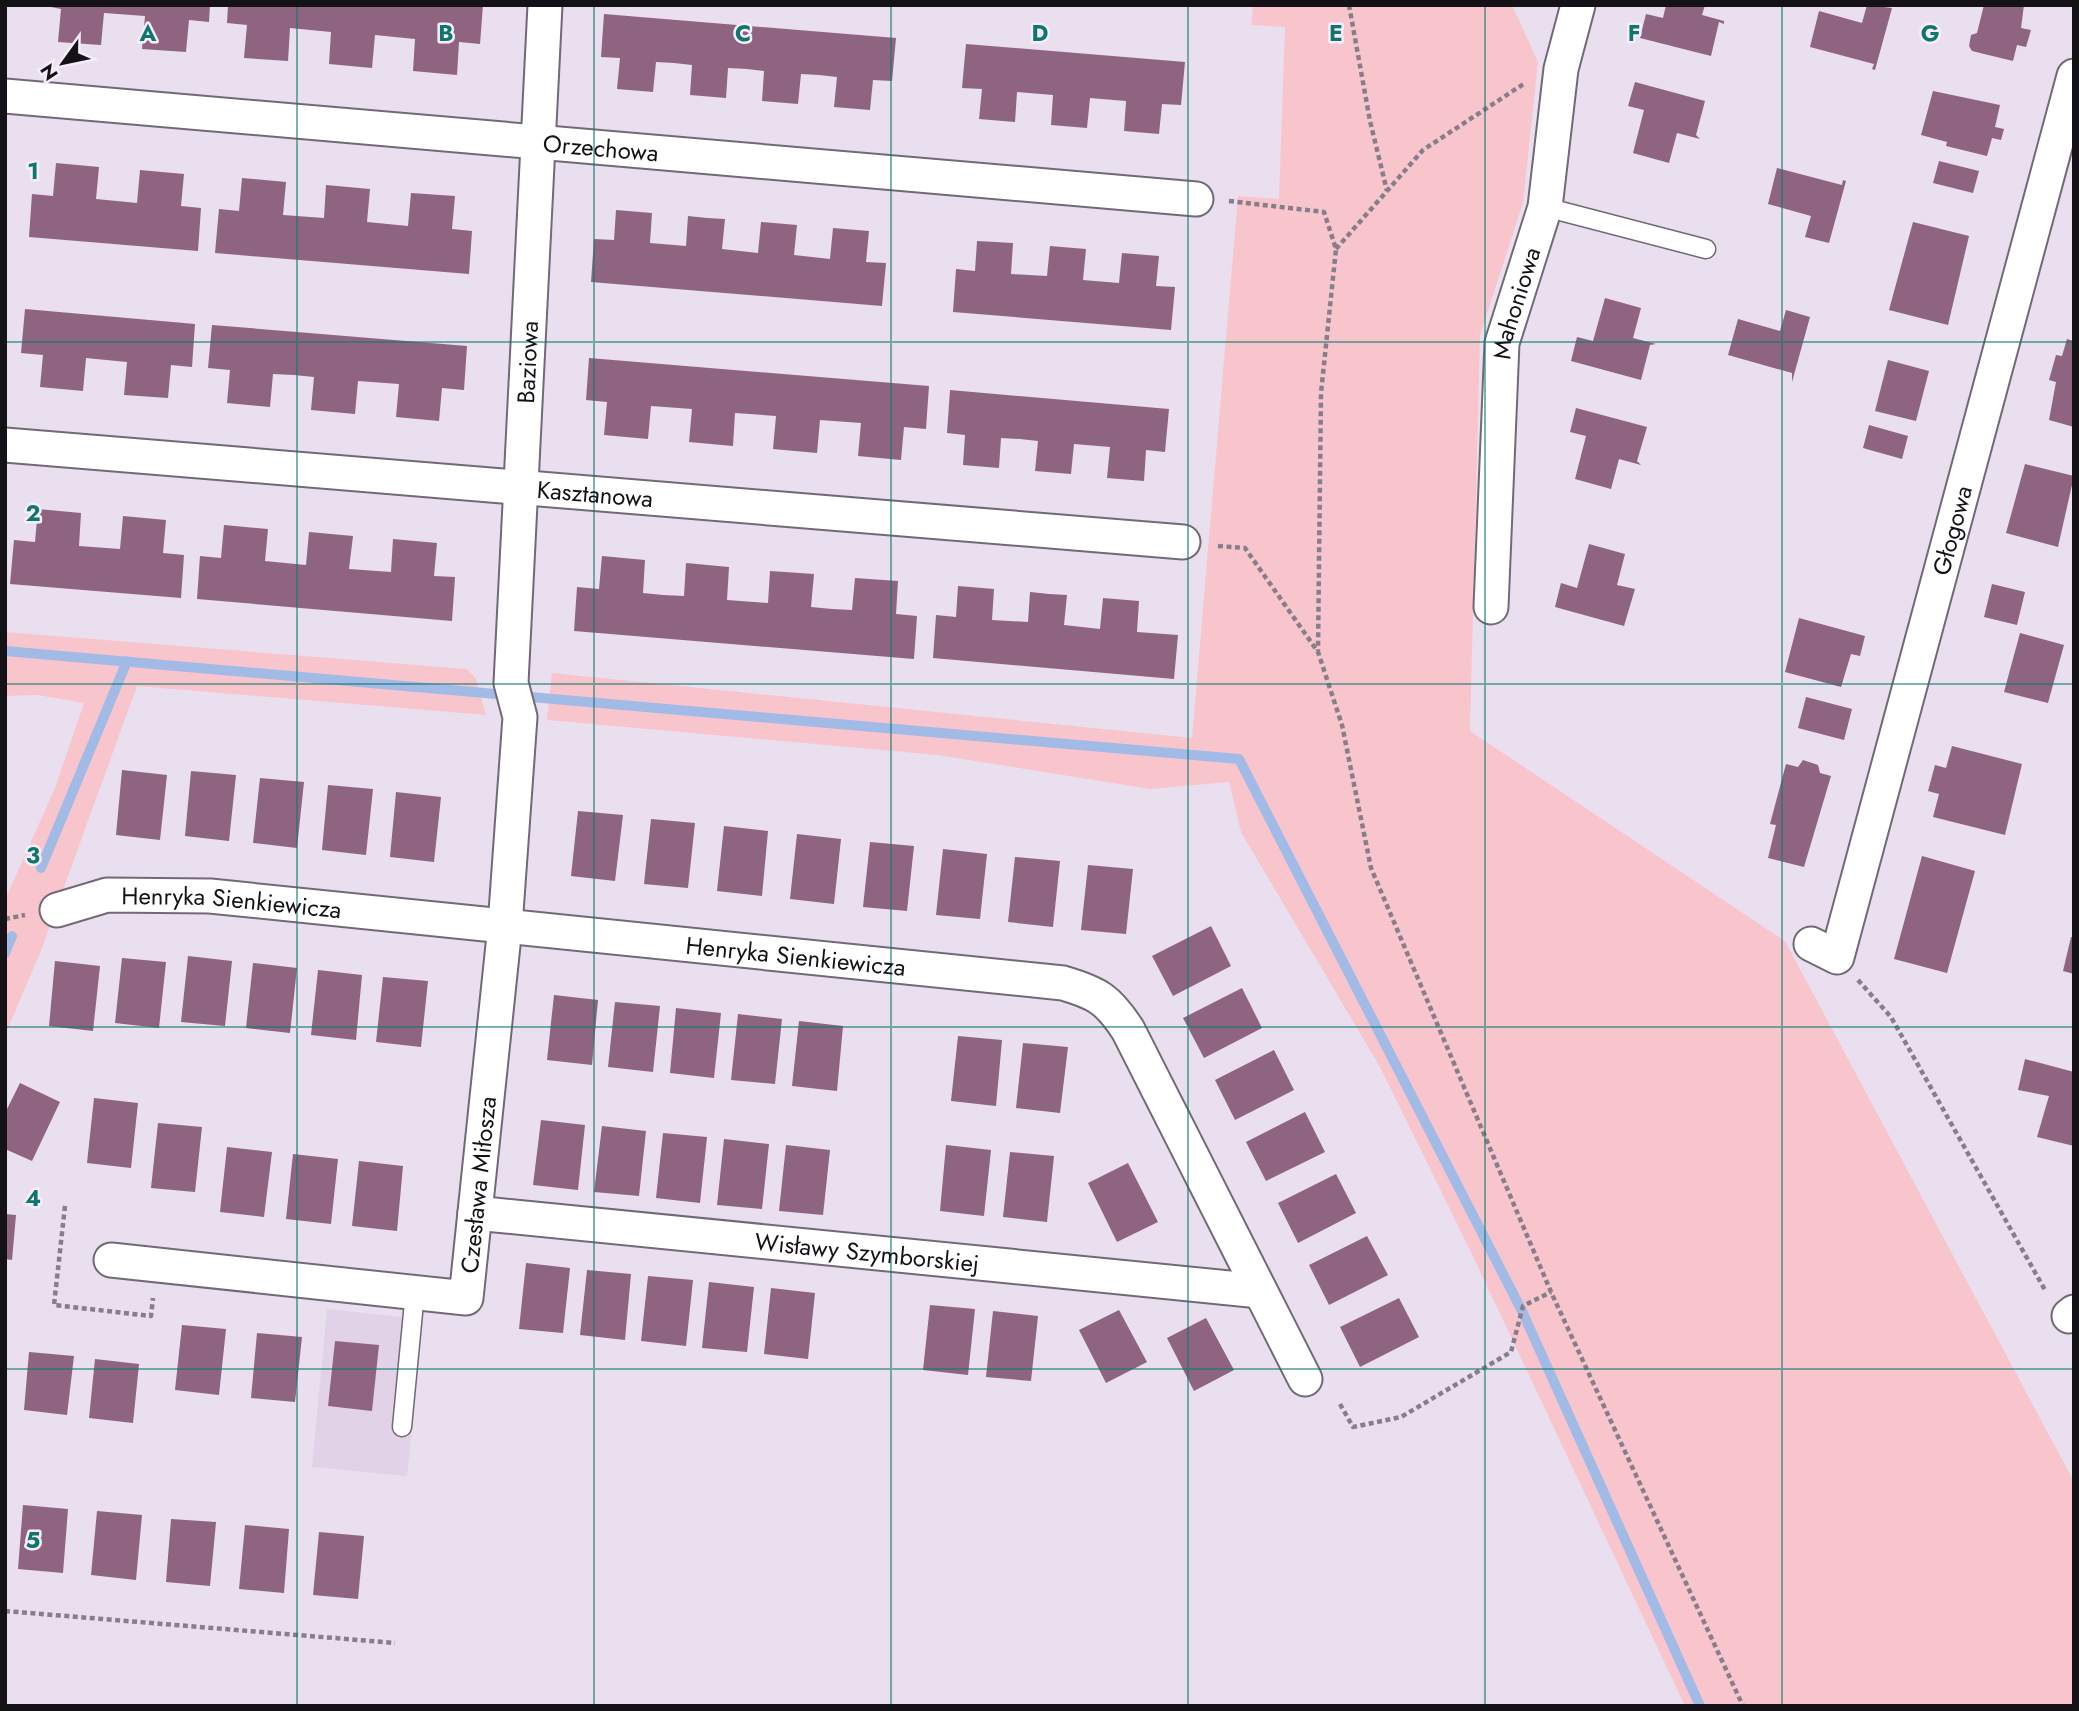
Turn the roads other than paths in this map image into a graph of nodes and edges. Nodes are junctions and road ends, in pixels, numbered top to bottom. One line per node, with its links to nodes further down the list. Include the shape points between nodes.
1 (545, 5): 5 (street, Baziowa)
2 (1578, 5): 7 (street, Mahoniowa, via 1561,69)
3 (2074, 76): 16 (street, Głogowa)
4 (5, 96): 5 (street, Orzechowa)
5 (538, 142): 6 (street, Orzechowa); 10 (street, Baziowa)
6 (1211, 200)
7 (1545, 207): 8 (lane); 12 (street, Mahoniowa, via 1502,343)
8 (1706, 249)
9 (5, 445): 10 (street, Kasztanowa)
10 (521, 487): 11 (street, Kasztanowa); 13 (street, Baziowa, via 511,683)
11 (1198, 544)
12 (1491, 607)
13 (520, 717): 15 (street, Czesława Miłosza)
14 (57, 910): 15 (street, Henryka Sienkiewicza, via 107,895 210,896)
15 (505, 926): 17 (street, Czesława Miłosza); 19 (street, Henryka Sienkiewicza, via 1049,981 1095,993 1114,1008 1128,1030)
16 (1824, 950)
17 (475, 1213): 19 (street, Wisławy Szymborskiej); 20 (street, Czesława Miłosza, via 466,1298)
18 (111, 1260): 20 (street, Czesława Miłosza)
19 (1260, 1291): 21 (street, Henryka Sienkiewicza)
20 (415, 1292): 22 (lane)
21 (1305, 1379)
22 (402, 1427)

